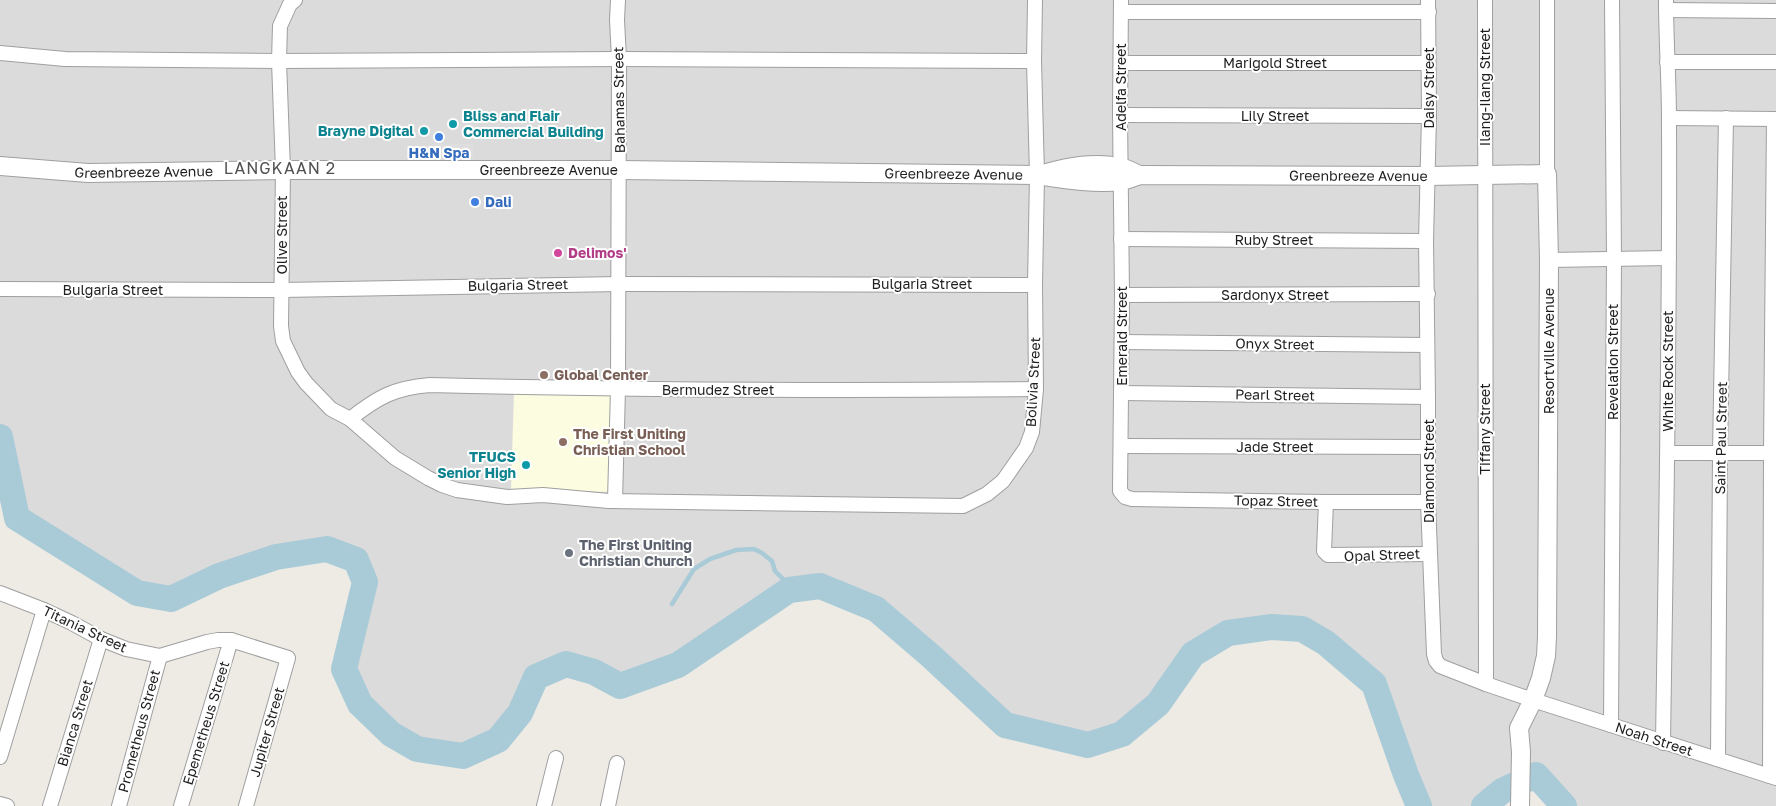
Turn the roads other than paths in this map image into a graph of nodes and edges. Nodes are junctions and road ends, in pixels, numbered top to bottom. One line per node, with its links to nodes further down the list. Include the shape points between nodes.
1 (296, 0): 13 (street, Olive Street, via 290,4 280,26)
2 (618, 0): 12 (street, Bahamas Street)
3 (1035, 0): 14 (street, Bolivia Street)
4 (1485, 0): 28 (street, Ilang-Ilang Street)
5 (1547, 0): 29 (street, Resortville Avenue)
6 (1612, 0): 34 (street, Revelation Street)
7 (1666, 5): 10 (street); 15 (street, White Rock Street)
8 (1122, 6): 9 (street); 17 (street, Adelfa Street)
9 (1428, 6): 18 (street, Daisy Street)
10 (1776, 11)
11 (0, 53): 13 (street, via 66,59)
12 (619, 59): 13 (street); 14 (street); 26 (street, Bahamas Street)
13 (279, 61): 25 (street, Olive Street)
14 (1034, 61): 30 (street, Bolivia Street)
15 (1667, 62): 16 (street); 21 (street, White Rock Street)
16 (1776, 62)
17 (1122, 63): 18 (street, Marigold Street); 19 (street, Adelfa Street)
18 (1428, 63): 20 (street, Daisy Street)
19 (1120, 115): 20 (street, Lily Street); 27 (street, Adelfa Street)
20 (1429, 116): 31 (street, Daisy Street)
21 (1669, 118): 22 (street); 35 (street, White Rock Street)
22 (1726, 118): 23 (street); 53 (street, Saint Paul Street)
23 (1775, 119): 54 (street)
24 (0, 166): 25 (street, Greenbreeze Avenue, via 88,173)
25 (282, 170): 26 (street, Greenbreeze Avenue); 40 (street, Olive Street)
26 (619, 170): 30 (street, Greenbreeze Avenue); 37 (street, Bahamas Street)
27 (1122, 174): 30 (street, Greenbreeze Avenue, via 1094,165 1070,166); 31 (street, Greenbreeze Avenue); 32 (street, Emerald Street)
28 (1486, 174): 29 (street, Greenbreeze Avenue); 31 (street, Greenbreeze Avenue); 66 (street, Tiffany Street)
29 (1547, 174): 36 (street, Resortville Avenue)
30 (1037, 175): 38 (street, Bolivia Street)
31 (1428, 176): 33 (street, Diamond Street)
32 (1121, 239): 33 (street, Ruby Street); 42 (street, Emerald Street)
33 (1426, 241): 41 (street, Diamond Street)
34 (1614, 258): 35 (street); 36 (street); 68 (street, Revelation Street)
35 (1669, 258): 52 (street, White Rock Street)
36 (1549, 260): 67 (street, Resortville Avenue, via 1547,637 1543,670)
37 (619, 284): 38 (street, Bulgaria Street); 40 (street, Bulgaria Street); 45 (street, Bahamas Street)
38 (1035, 284): 46 (street, Bolivia Street)
39 (0, 289): 40 (street, Bulgaria Street)
40 (282, 290): 49 (street, Olive Street, via 283,341 298,372 331,409)
41 (1428, 294): 42 (street, Sardonyx Street); 44 (street, Diamond Street)
42 (1122, 295): 43 (street, Emerald Street)
43 (1122, 342): 44 (street, Onyx Street); 47 (street, Emerald Street)
44 (1427, 346): 48 (street, Diamond Street)
45 (618, 389): 46 (street, Bermudez Street); 49 (street, Bermudez Street, via 412,387 391,392 371,402); 56 (street, Bahamas Street)
46 (1036, 389): 56 (street, Bolivia Street, via 1032,432 1026,448 1003,481 987,494 963,506)
47 (1122, 393): 48 (street, Pearl Street); 50 (street, Emerald Street)
48 (1428, 397): 51 (street, Diamond Street)
49 (350, 419): 56 (street, Olive Street, via 395,458 456,490 507,497 544,495)
50 (1121, 446): 51 (street, Jade Street); 55 (street, Emerald Street, via 1120,491)
51 (1428, 447): 58 (street, Diamond Street)
52 (1668, 453): 53 (street); 69 (street, White Rock Street)
53 (1720, 453): 54 (street); 72 (street, Saint Paul Street)
54 (1774, 453): 74 (street)
55 (1125, 497): 57 (street, Topaz Street)
56 (615, 500)
57 (1326, 502): 58 (street, Topaz Street); 59 (street, Opal Street, via 1324,550 1328,555)
58 (1428, 502): 59 (street, Diamond Street)
59 (1430, 554): 66 (street, Diamond Street, via 1436,661 1440,666)
60 (0, 593): 61 (street, Titania Street)
61 (44, 610): 62 (street, Titania Street); 70 (street)
62 (101, 639): 64 (street, Titania Street, via 126,650); 77 (street, Bianca Street)
63 (231, 640): 64 (street, Titania Street, via 218,640); 65 (street, Titania Street); 79 (street, Epemetheus Street)
64 (160, 656): 78 (street, Prometheus Street)
65 (288, 658): 80 (street, Jupiter Street)
66 (1486, 684): 67 (street, Diamond Street)
67 (1533, 700): 68 (street, Noah Street); 83 (street, Resortville Avenue, via 1529,730 1521,752)
68 (1611, 725): 69 (street, Noah Street)
69 (1662, 743): 72 (street, Noah Street)
70 (0, 757)
71 (556, 758): 81 (street)
72 (1718, 759): 74 (street, Noah Street)
73 (617, 764): 82 (street)
74 (1773, 777)
75 (0, 804): 76 (street)
76 (7, 806)
77 (50, 806)
78 (119, 806)
79 (181, 806)
80 (246, 806)
81 (544, 806)
82 (608, 806)
83 (1520, 806)

